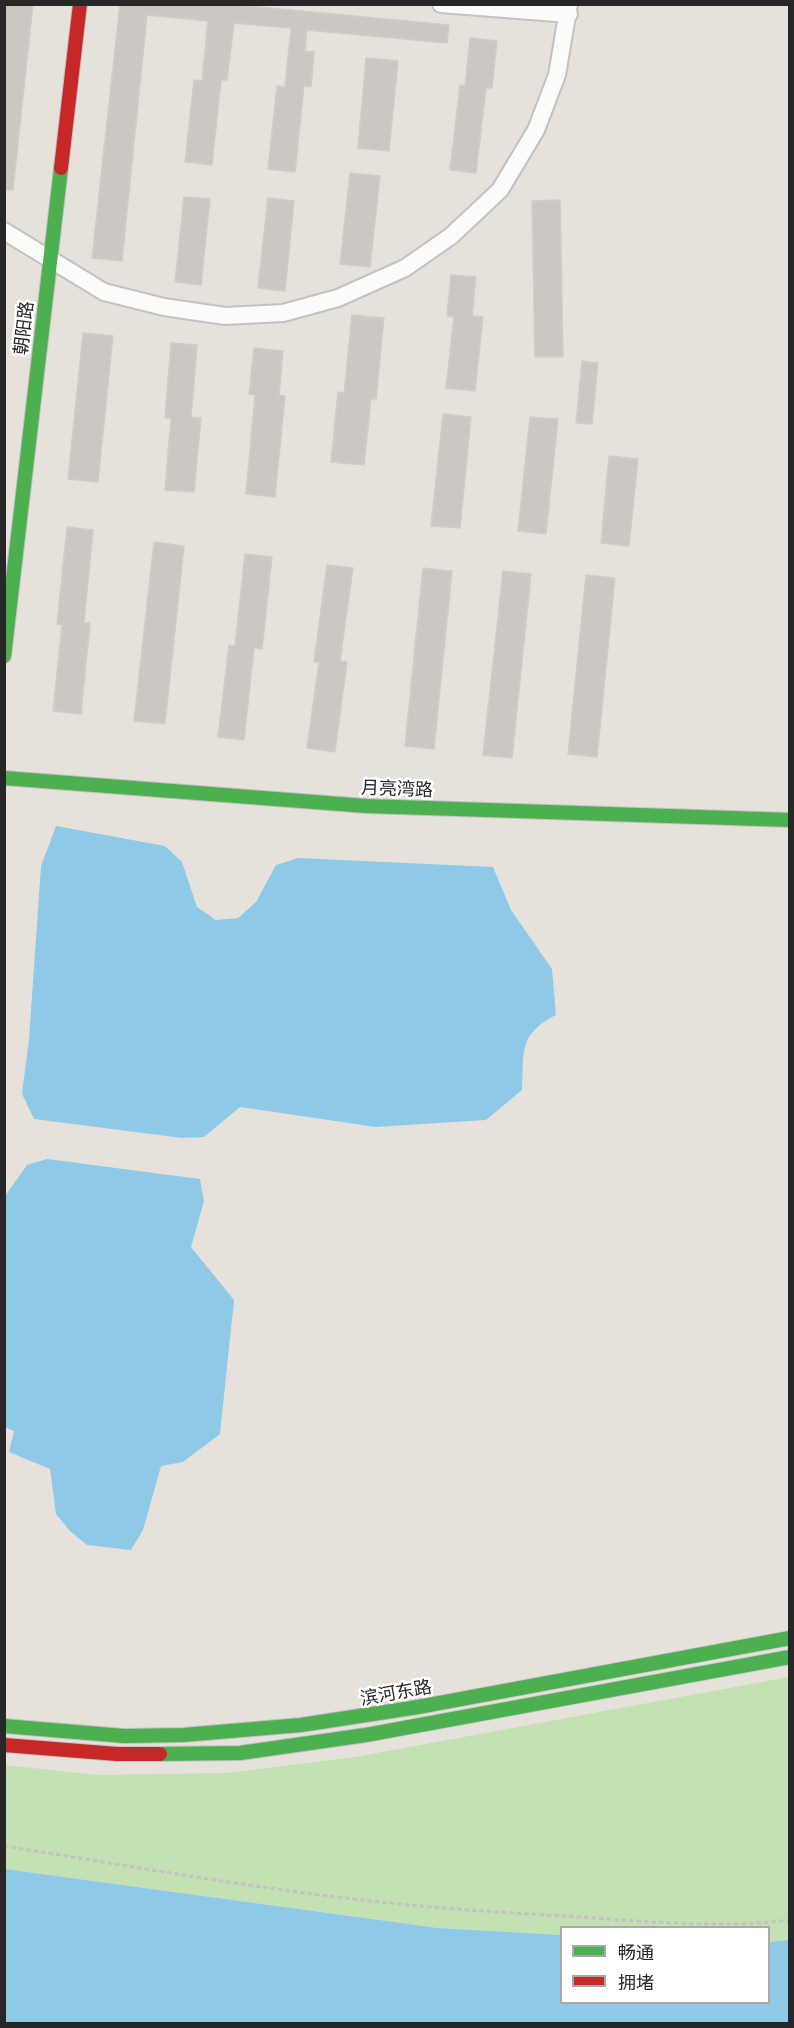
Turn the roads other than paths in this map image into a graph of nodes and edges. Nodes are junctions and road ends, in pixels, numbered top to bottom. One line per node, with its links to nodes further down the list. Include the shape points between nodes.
1 (80, 4): 5 (main road, 朝阳路)
2 (441, 4): 3 (street)
3 (569, 9): 5 (street, via 557,75 536,130 500,190 451,236 405,268 327,301 283,313 225,316 164,307 104,292)
4 (4, 231): 5 (street)
5 (50, 261): 6 (main road, 朝阳路)
6 (4, 656)
7 (4, 778): 8 (main road, 月亮湾路, via 366,806)
8 (789, 820)
9 (789, 1638): 11 (main road, 滨河东路, via 363,1717 237,1734 119,1736)
10 (789, 1657): 12 (main road, 滨河东路, via 366,1735 240,1753 117,1755)
11 (4, 1726)
12 (4, 1745)

